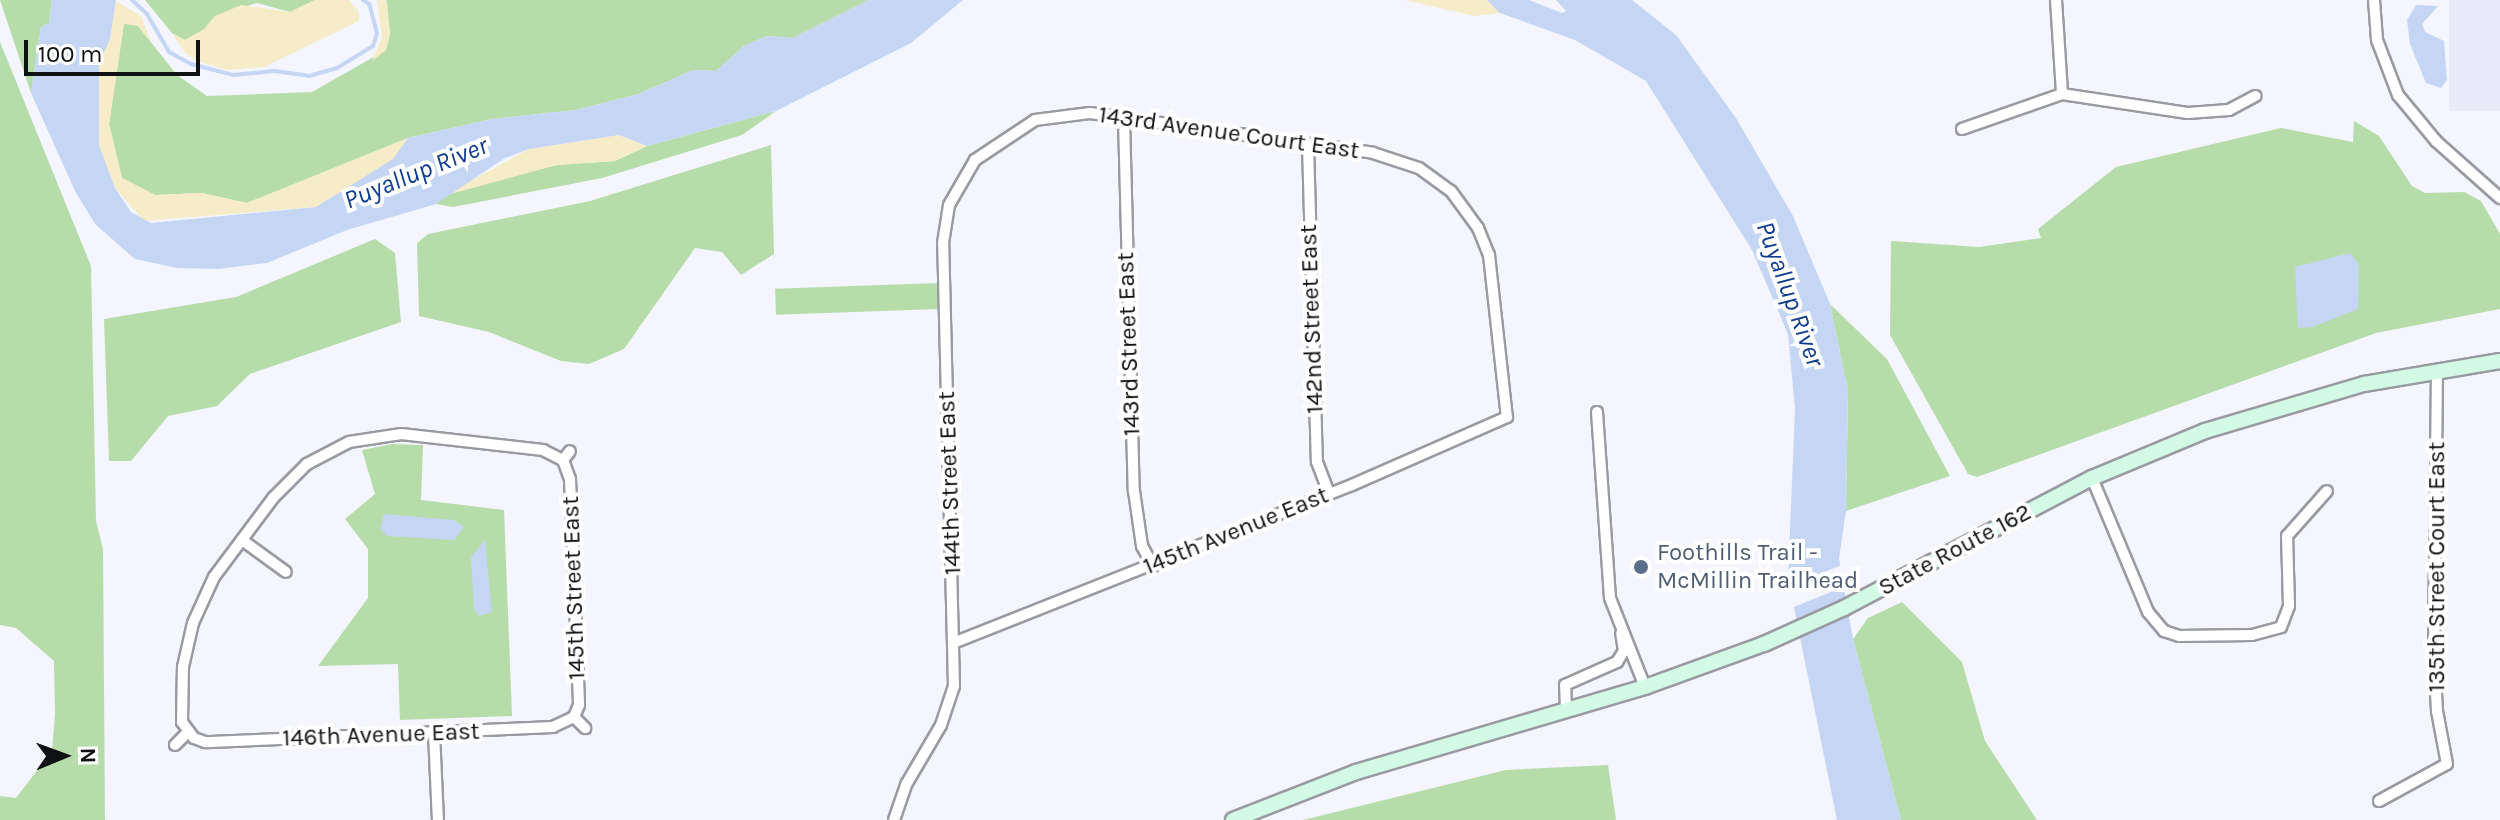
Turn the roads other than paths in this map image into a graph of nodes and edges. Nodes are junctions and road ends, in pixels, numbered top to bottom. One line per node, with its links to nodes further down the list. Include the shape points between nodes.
1 (2056, 0): 3 (street)
2 (2374, 0): 9 (street, via 2377,40 2398,95 2436,141)
3 (2062, 94): 4 (street, via 2188,113 2229,110); 6 (street)
4 (2255, 96)
5 (1124, 119): 7 (street, 143rd Avenue Court East); 8 (street, 143rd Avenue Court East, via 1090,113 1048,117); 20 (street, 143rd Street East, via 1134,491 1142,546)
6 (1962, 129)
7 (1308, 144): 12 (street, 143rd Avenue Court East, via 1399,160 1438,179 1461,203 1489,255 1498,367); 18 (street, 142nd Street East, via 1317,462)
8 (990, 146): 23 (street, 144th Street East, via 955,190 943,243)
9 (2500, 198)
10 (2500, 361): 11 (main road, State Route 162)
11 (2437, 370): 16 (main road, State Route 162, via 2255,414); 31 (street, 135th Street Court East, via 2434,656 2447,764)
12 (1509, 411): 18 (street, 145th Avenue East, via 1488,428)
13 (1597, 412): 22 (street, via 1609,588)
14 (570, 451): 15 (street)
15 (563, 460): 19 (street, via 543,450 375,435 321,455 273,498); 26 (street, 145th Street East, via 570,479 579,705)
16 (2092, 478): 17 (street, via 2148,612 2164,631 2179,636 2267,634 2281,627 2289,606 2287,536); 24 (main road, State Route 162, via 1764,644)
17 (2327, 491)
18 (1329, 493): 20 (street, 145th Avenue East)
19 (242, 540): 21 (street); 28 (street, via 214,577 193,623 182,680)
20 (1153, 566): 23 (street, 145th Avenue East)
21 (286, 572)
22 (1621, 633): 24 (street, via 1629,639); 25 (street, via 1624,651 1617,662 1565,685)
23 (957, 641): 33 (street, 144th Street East, via 949,706)
24 (1645, 687): 25 (main road, State Route 162)
25 (1566, 710): 34 (main road, State Route 162, via 1356,772)
26 (574, 717): 27 (street); 29 (street, 146th Avenue East, via 553,727)
27 (585, 728)
28 (187, 733): 29 (street, 146th Avenue East, via 205,742); 30 (street)
29 (434, 733): 32 (street)
30 (175, 745)
31 (2379, 801)
32 (438, 820)
33 (894, 820)
34 (1233, 820)

